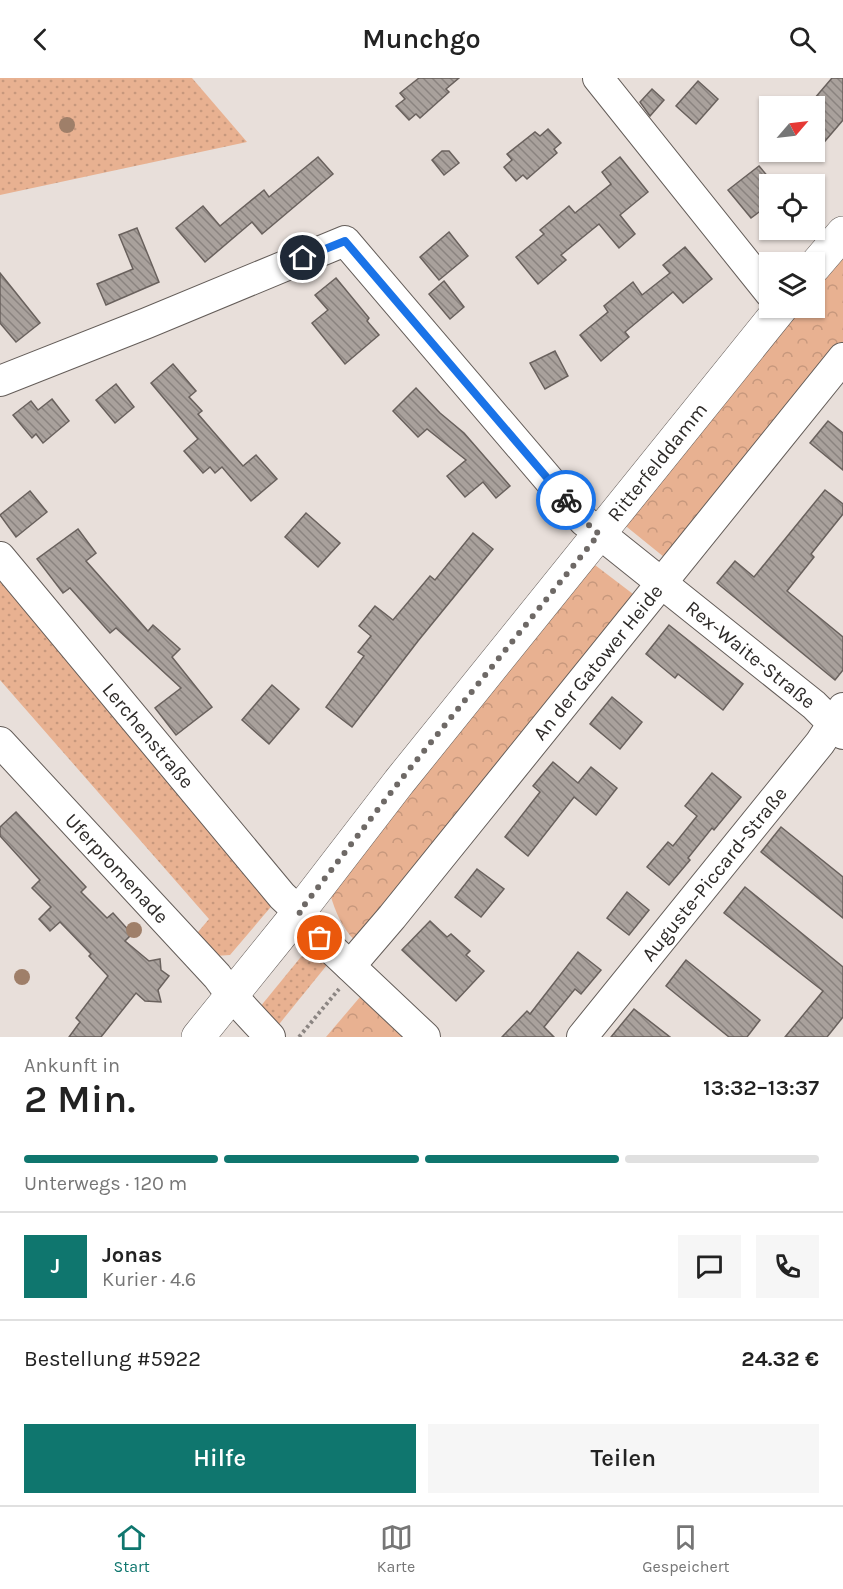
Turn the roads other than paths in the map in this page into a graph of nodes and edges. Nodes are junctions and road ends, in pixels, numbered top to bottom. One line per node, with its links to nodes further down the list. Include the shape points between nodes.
1 (598, 78): 4 (street)
2 (843, 233): 3 (main road)
3 (825, 254)
4 (759, 279)
5 (773, 318): 8 (main road, Ritterfelddamm)
6 (843, 358): 10 (street, An der Gatower Heide)
7 (0, 381): 8 (street, Rex-Waite-Straße, via 345,241)
8 (599, 534): 10 (street, Rex-Waite-Straße); 13 (main road, Ritterfelddamm)
9 (0, 558): 13 (street, Lerchenstraße)
10 (661, 584): 11 (street, Rex-Waite-Straße); 14 (street, An der Gatower Heide)
11 (840, 722): 19 (street, Auguste-Piccard-Straße)
12 (0, 742): 15 (street, Uferpromenade)
13 (299, 912): 14 (street, Lerchenstraße); 15 (main road, Ritterfelddamm)
14 (352, 968): 18 (street, Lerchenstraße)
15 (232, 996): 16 (main road, Ritterfelddamm); 17 (street, Uferpromenade)
16 (198, 1037)
17 (270, 1037)
18 (426, 1037)
19 (582, 1037)

